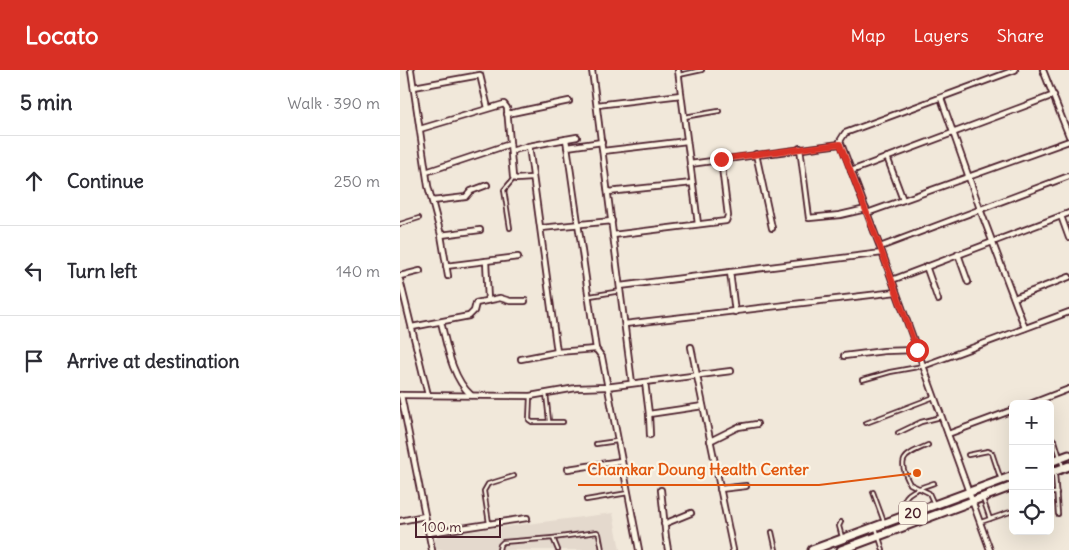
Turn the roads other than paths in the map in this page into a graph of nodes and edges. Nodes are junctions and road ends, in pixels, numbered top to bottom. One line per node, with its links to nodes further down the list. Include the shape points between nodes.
1 (411, 70): 8 (street)
2 (592, 70): 13 (street)
3 (702, 70): 7 (lane)
4 (1015, 70): 11 (street)
5 (1043, 70): 10 (street)
6 (480, 72): 8 (street); 14 (street)
7 (678, 73): 9 (street)
8 (414, 87): 18 (street)
9 (681, 95): 13 (street); 17 (street)
10 (1054, 95): 19 (street); 20 (street)
11 (941, 98): 19 (street); 27 (street, via 845,133)
12 (569, 100): 16 (street)
13 (597, 105): 25 (street)
14 (488, 108): 16 (street, via 504,104); 18 (street)
15 (719, 111): 17 (lane)
16 (507, 114): 26 (street)
17 (684, 116): 24 (street)
18 (420, 129): 37 (street)
19 (953, 132): 34 (street); 39 (street)
20 (1069, 136)
21 (577, 137): 22 (street)
22 (566, 139): 28 (street); 29 (street)
23 (1069, 140): 39 (street)
24 (687, 141): 32 (street); 36 (street)
25 (602, 142): 29 (street); 32 (street)
26 (510, 144): 31 (street); 37 (street)
27 (840, 144): 30 (street); 38 (street)
28 (529, 146): 31 (street); 42 (street)
29 (567, 147): 55 (street)
30 (800, 148): 33 (street); 49 (street, via 809,218)
31 (511, 151): 41 (street)
32 (603, 151): 45 (street)
33 (756, 154): 35 (street); 59 (street)
34 (887, 157): 38 (street); 46 (street)
35 (721, 159): 36 (street); 56 (street, via 728,219)
36 (690, 164): 43 (street)
37 (426, 172): 47 (street)
38 (851, 172): 49 (street)
39 (968, 176): 46 (street); 48 (street)
40 (1069, 176): 48 (street)
41 (514, 178): 42 (street); 57 (lane, via 504,190)
42 (532, 178): 58 (street)
43 (692, 183): 45 (street); 56 (street)
44 (487, 185): 47 (street, via 466,197)
45 (608, 192): 53 (street)
46 (903, 200): 49 (street)
47 (432, 201): 62 (street)
48 (980, 209): 64 (street); 65 (street)
49 (867, 211): 65 (street)
50 (1069, 213): 51 (street)
51 (1060, 216): 63 (street); 64 (street)
52 (419, 218): 54 (lane)
53 (612, 221): 55 (street); 61 (street)
54 (400, 224)
55 (578, 224): 58 (street); 82 (street)
56 (698, 224): 61 (street)
57 (510, 228)
58 (541, 228): 96 (street)
59 (772, 228)
60 (480, 230): 62 (street)
61 (613, 235): 80 (street)
62 (441, 236): 70 (street)
63 (1069, 238)
64 (992, 242): 67 (street); 83 (street)
65 (880, 247): 66 (street)
66 (882, 253): 73 (street); 78 (street)
67 (958, 254): 71 (street); 79 (street)
68 (518, 257): 69 (street)
69 (486, 261): 70 (street); 84 (street)
70 (446, 266): 75 (street)
71 (926, 266): 78 (street); 85 (street)
72 (420, 271): 74 (street)
73 (730, 272): 80 (street); 87 (street)
74 (400, 276)
75 (448, 276)
76 (1069, 277): 83 (street)
77 (400, 280): 91 (street)
78 (892, 280): 81 (street)
79 (968, 282)
80 (620, 288): 82 (lane); 90 (street)
81 (896, 292): 87 (street); 95 (street)
82 (588, 296): 94 (street)
83 (1014, 298): 92 (street)
84 (488, 300): 86 (street); 89 (street, via 476,303 469,316)
85 (938, 300)
86 (524, 301)
87 (735, 312): 90 (street)
88 (1069, 312): 92 (street)
89 (442, 322): 91 (street); 110 (street, via 456,372)
90 (625, 324): 104 (street)
91 (412, 327): 109 (street)
92 (1025, 328): 99 (street)
93 (691, 346): 101 (street)
94 (596, 349): 96 (street); 105 (street, via 602,357)
95 (917, 350): 97 (street); 99 (street)
96 (557, 352): 98 (street)
97 (844, 356)
98 (521, 359)
99 (923, 366): 102 (lane); 112 (street)
100 (731, 371): 101 (street)
101 (696, 376): 103 (street); 114 (street)
102 (862, 380)
103 (645, 382): 104 (street); 116 (street)
104 (632, 383): 105 (street)
105 (606, 387): 107 (street); 127 (street)
106 (1069, 389): 113 (street)
107 (546, 393): 111 (street); 118 (lane)
108 (400, 395): 109 (street); 160 (street)
109 (428, 395): 110 (street)
110 (471, 395): 111 (street)
111 (530, 396): 118 (lane, via 529,420)
112 (934, 397): 117 (street); 120 (lane)
113 (1040, 400)
114 (703, 406): 116 (street); 125 (street)
115 (1009, 411): 123 (street)
116 (649, 414): 124 (street)
117 (941, 416): 122 (lane); 123 (street)
118 (549, 422): 119 (lane)
119 (563, 422)
120 (866, 423)
121 (757, 424): 125 (street, via 738,427)
122 (898, 433)
123 (948, 434): 149 (street)
124 (650, 435)
125 (710, 440): 147 (street)
126 (1054, 440): 132 (lane)
127 (617, 441): 128 (lane); 134 (street)
128 (596, 444)
129 (928, 444): 144 (lane, via 909,454 902,467 910,484)
130 (968, 455): 140 (lane, via 992,453)
131 (1069, 455): 132 (main road)
132 (1060, 458): 133 (main road); 135 (lane)
133 (1054, 460)
134 (621, 461): 136 (street); 150 (street)
135 (1066, 467): 137 (main road)
136 (568, 469)
137 (1054, 471)
138 (514, 476): 166 (lane, via 488,484 484,491)
139 (1009, 477): 140 (main road, 20)
140 (1001, 480): 149 (main road, 20)
141 (1054, 480): 151 (lane)
142 (934, 483): 144 (lane)
143 (746, 486): 147 (street)
144 (921, 488): 155 (lane, via 929,493); 159 (lane, via 905,498)
145 (1009, 489): 152 (main road, 20)
146 (661, 490): 168 (street)
147 (720, 490): 181 (street)
148 (873, 492): 167 (lane)
149 (969, 492): 154 (street); 155 (main road, 20)
150 (628, 493): 153 (lane); 179 (street)
151 (1057, 493): 158 (lane)
152 (983, 497): 154 (main road, 20); 162 (lane)
153 (586, 500)
154 (973, 502): 165 (street); 172 (main road, 20)
155 (934, 505): 159 (main road, 20)
156 (1009, 512): 162 (lane)
157 (691, 513): 168 (street)
158 (1058, 514)
159 (907, 515): 167 (main road, 20)
160 (425, 516): 163 (street); 171 (street)
161 (527, 518): 166 (street)
162 (990, 519): 165 (lane)
163 (400, 521)
164 (841, 522): 174 (lane)
165 (980, 522): 186 (street)
166 (489, 523): 171 (street)
167 (885, 523): 169 (main road, 20)
168 (664, 524): 180 (street)
169 (876, 526): 172 (lane); 174 (main road, 20)
170 (772, 532): 182 (lane)
171 (429, 533): 175 (street)
172 (879, 536): 184 (main road, 20); 185 (lane)
173 (553, 538): 176 (lane, via 503,542); 177 (lane); 178 (lane, via 597,532)
174 (842, 539): 183 (main road, 20)
175 (432, 550)
176 (499, 550)
177 (558, 550)
178 (602, 550)
179 (639, 550)
180 (668, 550)
181 (733, 550)
182 (776, 550)
183 (812, 550)
184 (841, 550)
185 (883, 550)
186 (990, 550)

